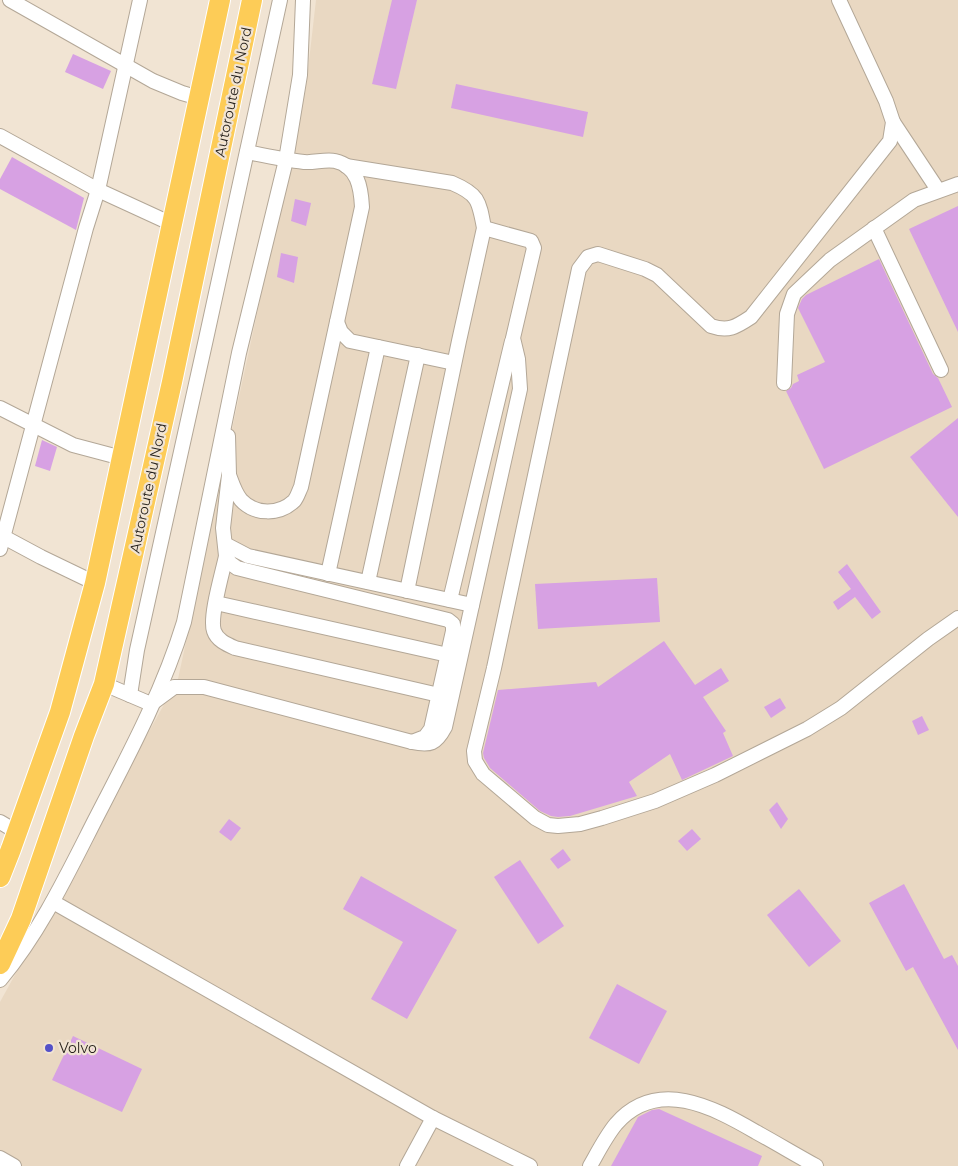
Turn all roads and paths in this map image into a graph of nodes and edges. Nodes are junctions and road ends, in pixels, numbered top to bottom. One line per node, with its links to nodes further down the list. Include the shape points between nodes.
1 (10, 0): 8 (street)
2 (140, 0): 8 (street)
3 (220, 0): 9 (highway)
4 (252, 0): 44 (highway, Autoroute du Nord)
5 (280, 0): 12 (street)
6 (303, 0): 13 (street, via 300,75)
7 (839, 0): 10 (street)
8 (126, 64): 9 (street, via 153,81); 16 (street)
9 (199, 98): 18 (highway)
10 (893, 122): 17 (street); 42 (street, via 890,141 751,317 737,326 722,330 711,326 657,274 598,254 583,261 474,751 475,761 488,779 548,825 567,826 602,818 655,801 715,775 807,729 841,708)
11 (0, 136): 16 (street)
12 (247, 152): 13 (street); 45 (street, via 137,650)
13 (286, 160): 14 (street, via 335,161); 28 (street)
14 (346, 166): 19 (street, via 452,183 468,190 481,209); 21 (street, via 360,187 362,207)
15 (958, 184): 17 (street)
16 (98, 190): 18 (street); 30 (street)
17 (938, 190): 20 (street, via 914,200)
18 (172, 224): 31 (highway)
19 (484, 228): 22 (street, via 531,241 534,248); 25 (street)
20 (874, 228): 26 (street); 27 (street, via 830,260 794,294 787,314)
21 (337, 322): 23 (street, via 350,341); 32 (street, via 302,487 295,500 269,512 252,509 241,499)
22 (513, 338): 39 (street); 41 (street, via 520,388)
23 (378, 347): 24 (street); 35 (street)
24 (418, 355): 25 (street); 36 (street)
25 (454, 363): 38 (street)
26 (941, 370)
27 (784, 383)
28 (228, 406): 32 (street); 47 (street, via 184,622)
29 (0, 408): 30 (street)
30 (33, 426): 31 (street, via 72,445); 33 (street)
31 (122, 458): 37 (highway)
32 (230, 475): 34 (street, via 223,528)
33 (1, 540): 37 (street)
34 (226, 550): 35 (street); 40 (street); 43 (street, via 230,563 237,568 448,620 454,632)
35 (328, 574): 36 (street)
36 (368, 582): 38 (street)
37 (95, 583): 50 (highway, via 60,712)
38 (407, 591): 39 (street)
39 (450, 600): 41 (street)
40 (216, 603): 43 (street); 46 (street, via 213,630 225,644)
41 (472, 605): 48 (street, via 440,737 431,744)
42 (958, 618)
43 (448, 655): 46 (street)
44 (104, 684): 45 (street); 53 (highway, Autoroute du Nord, via 21,920)
45 (130, 695): 47 (street)
46 (439, 695): 48 (street, via 431,729 425,737)
47 (151, 704): 48 (street, via 174,687 204,687); 52 (street, via 134,745)
48 (412, 742)
49 (0, 822): 50 (street)
50 (17, 832): 51 (highway)
51 (0, 877)
52 (53, 902): 54 (street); 55 (street)
53 (0, 964)
54 (0, 980)
55 (433, 1118): 57 (street); 59 (street)
56 (0, 1158): 58 (street)
57 (525, 1165)
58 (14, 1166)
59 (407, 1166)
60 (590, 1166): 61 (street, via 616,1124 625,1116 652,1102 679,1099 724,1114)
61 (816, 1166)

